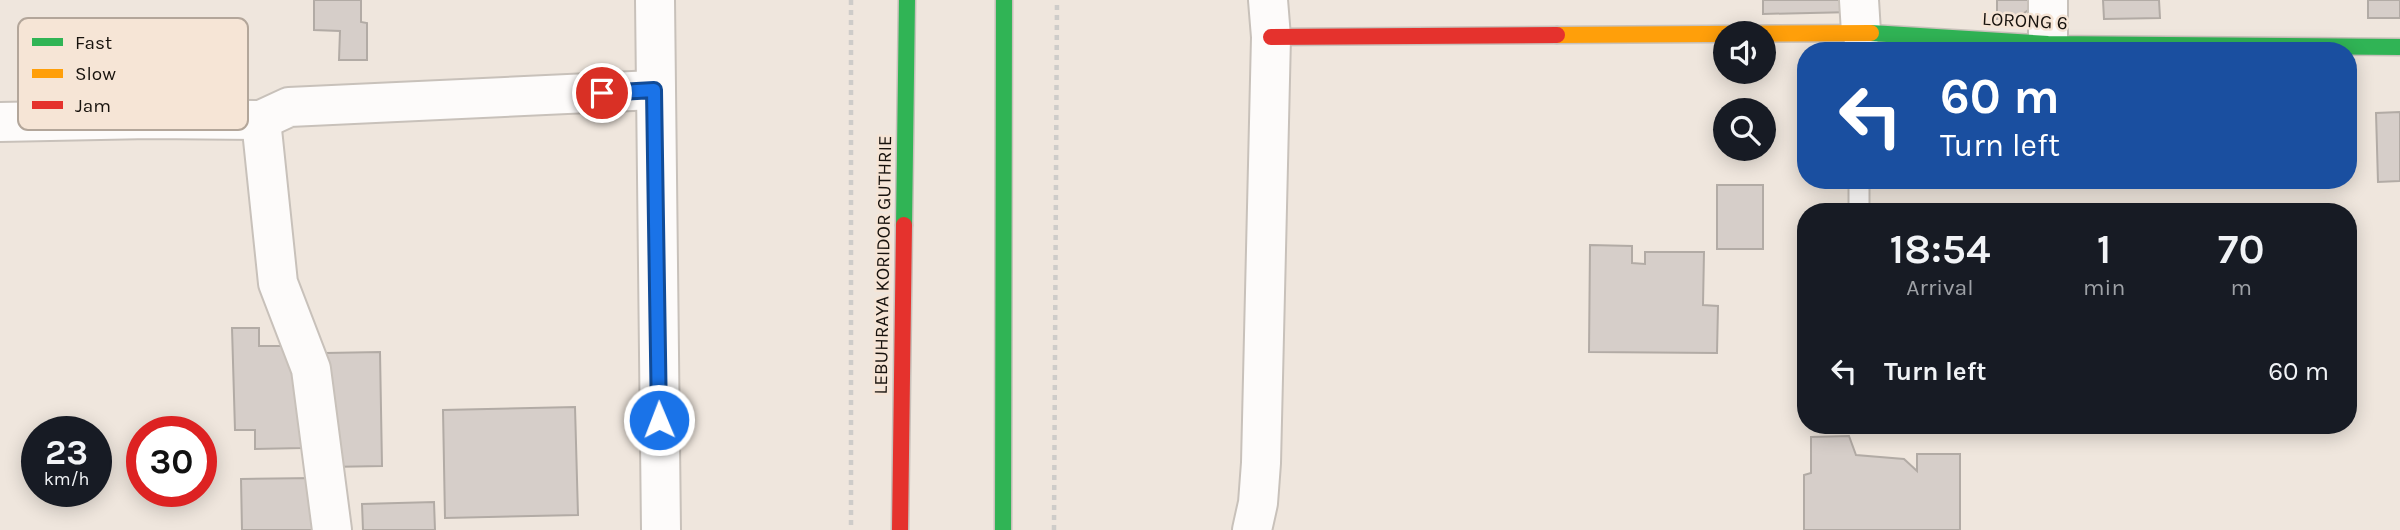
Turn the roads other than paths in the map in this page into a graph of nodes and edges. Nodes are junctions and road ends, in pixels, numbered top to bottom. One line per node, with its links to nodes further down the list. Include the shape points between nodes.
1 (655, 0): 11 (street)
2 (906, 0): 18 (main road, LEBUHRAYA KORIDOR GUTHRIE)
3 (1004, 0): 19 (main road)
4 (2048, 0): 8 (street)
5 (1270, 18): 6 (main road, LORONG 6); 20 (street, via 1261,463)
6 (1860, 28): 7 (main road, LORONG 6)
7 (2024, 42)
8 (2048, 42)
9 (2357, 47): 10 (main road, LORONG 6)
10 (2400, 47)
11 (654, 90): 13 (street, via 289,107); 17 (street)
12 (248, 120): 13 (street)
13 (261, 120): 16 (street, via 278,283 312,369)
14 (0, 122): 15 (street)
15 (18, 122)
16 (332, 530)
17 (661, 530)
18 (900, 530)
19 (1003, 530)
20 (1252, 530)

